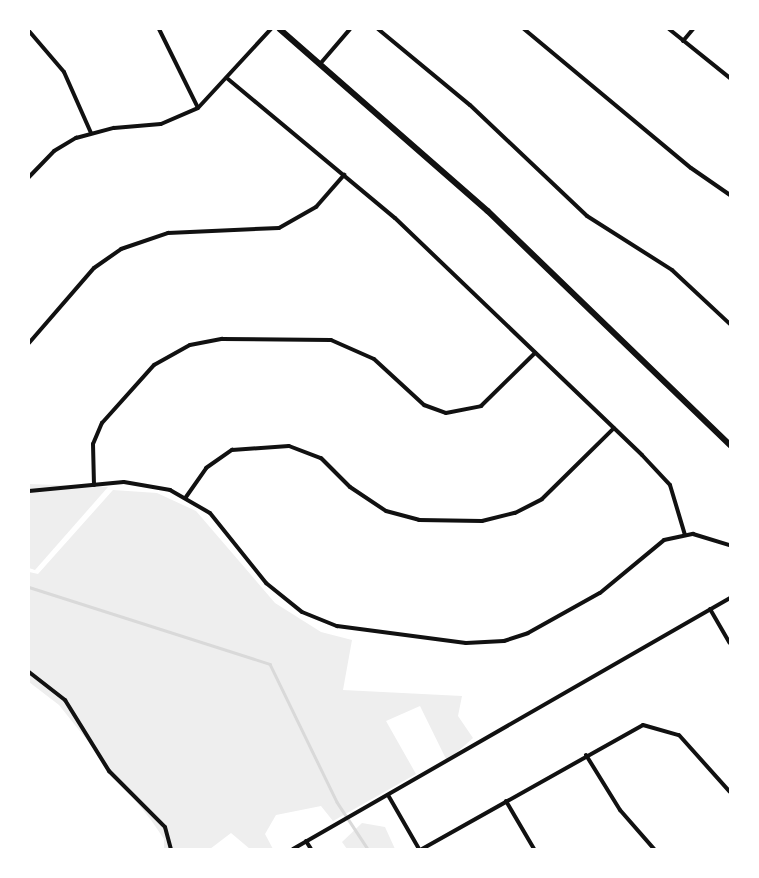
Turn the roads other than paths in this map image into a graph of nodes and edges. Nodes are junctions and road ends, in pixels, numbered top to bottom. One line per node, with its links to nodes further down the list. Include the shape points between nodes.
1 (159, 29): 14 (street)
2 (272, 29): 13 (street)
3 (280, 29): 11 (main road)
4 (350, 29): 11 (street)
5 (378, 29): 19 (street, via 470,105 587,216 672,270)
6 (524, 29): 18 (street, via 691,168)
7 (669, 29): 10 (street)
8 (693, 29): 10 (street)
9 (29, 31): 15 (street, via 64,72)
10 (683, 41): 12 (street)
11 (320, 64): 23 (main road, via 488,211)
12 (730, 78)
13 (228, 79): 14 (street); 16 (street)
14 (198, 108): 15 (street, via 161,124)
15 (91, 133): 17 (street, via 54,152)
16 (344, 175): 20 (street, via 316,207 286,225 168,233 121,249 90,273); 21 (street)
17 (29, 177)
18 (730, 195)
19 (730, 324)
20 (29, 343)
21 (535, 353): 22 (street); 24 (street, via 481,406 446,413 424,404 374,359 331,340 222,339 190,345 154,364 102,423 92,452)
22 (614, 428): 26 (street, via 542,499 515,513 482,521 419,520 386,511 350,487 321,458 289,446 232,450 206,468); 27 (street, via 670,485)
23 (730, 445)
24 (94, 485): 25 (street); 26 (street, via 135,482)
25 (29, 492)
26 (186, 497): 27 (street, via 210,513 266,583 302,612 337,626 466,643 504,641 528,634 600,592 664,540)
27 (685, 535): 28 (street, via 704,535)
28 (730, 545)
29 (730, 598): 30 (street)
30 (710, 609): 31 (street); 35 (street)
31 (730, 643)
32 (29, 672): 38 (street, via 65,700 109,772 165,827)
33 (586, 755): 34 (street, via 635,728 660,726 688,743); 36 (street); 43 (street, via 620,810)
34 (730, 792)
35 (388, 795): 37 (street); 41 (street)
36 (506, 802): 41 (street); 42 (street)
37 (306, 841): 39 (street); 40 (street)
38 (171, 849)
39 (293, 849)
40 (311, 849)
41 (421, 849)
42 (534, 849)
43 (654, 849)

